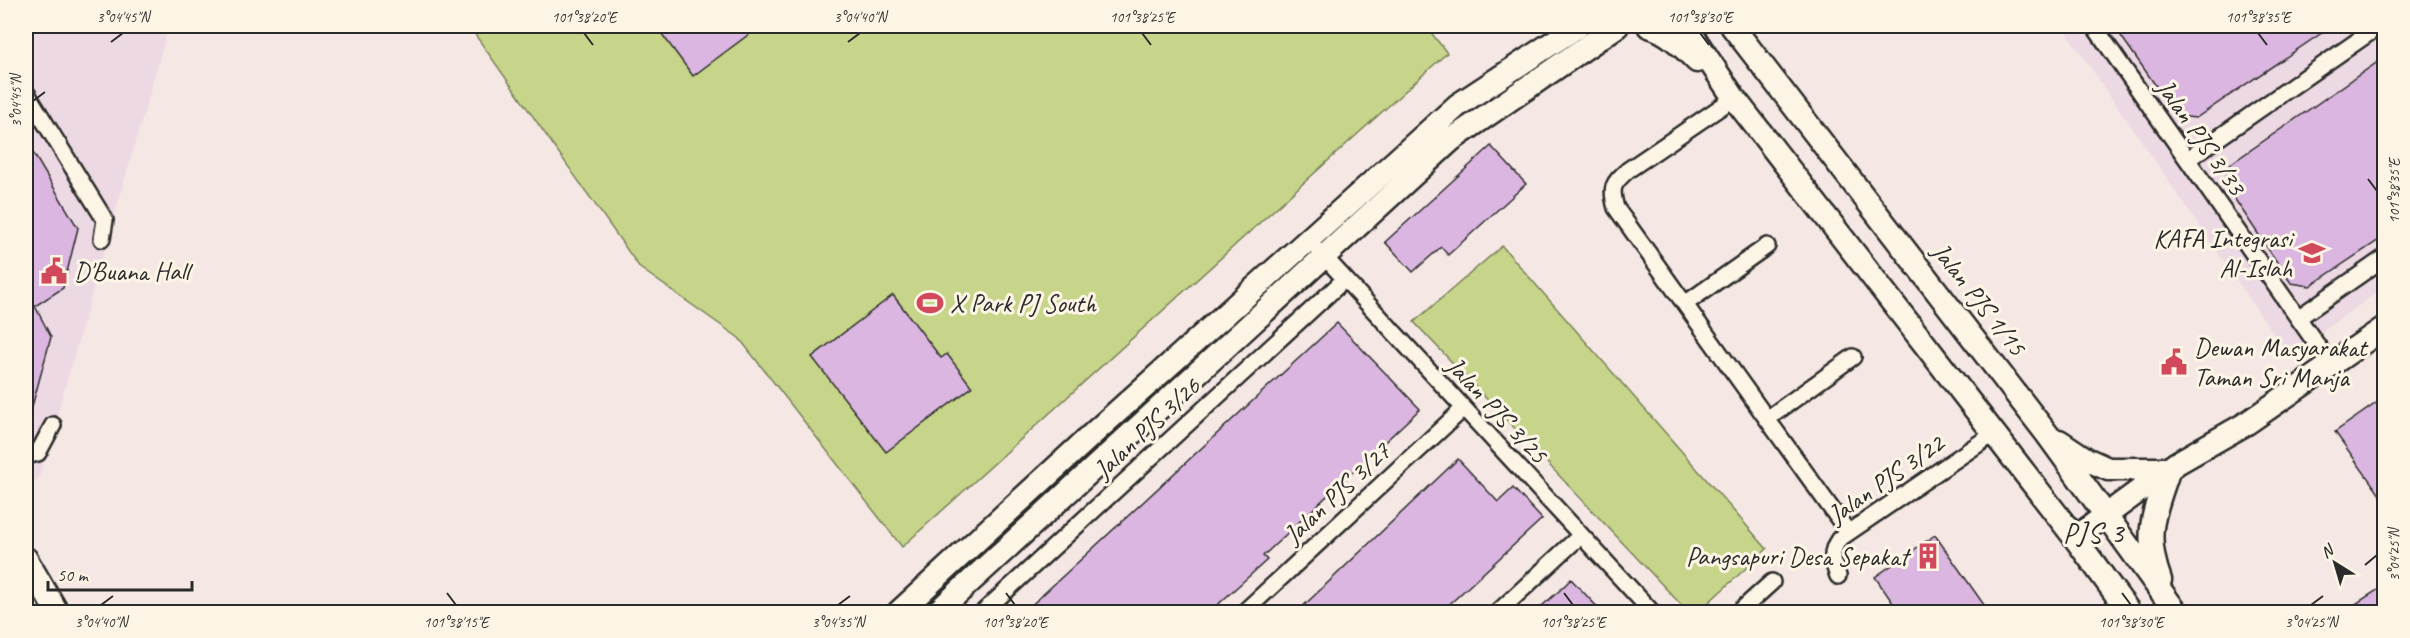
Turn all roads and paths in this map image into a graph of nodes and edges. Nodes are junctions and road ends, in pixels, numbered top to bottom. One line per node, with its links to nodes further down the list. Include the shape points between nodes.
1 (1578, 26): 12 (main road, via 1458,105)
2 (1618, 26): 14 (main road, via 1451,140)
3 (1649, 26): 9 (main road, via 1677,40)
4 (1732, 26): 26 (main road, Jalan PJS 1/15)
5 (2094, 26): 10 (street, Jalan PJS 3/33)
6 (2379, 26): 10 (street)
7 (1690, 34): 9 (main road)
8 (26, 92): 11 (street, via 105,219)
9 (1734, 98): 17 (street, via 1615,182 1612,195 1616,208); 25 (main road)
10 (2188, 159): 18 (street, Jalan PJS 3/33)
11 (102, 239)
12 (1309, 239): 14 (street, Jalan PJS 3/25); 40 (main road)
13 (1767, 246): 17 (street)
14 (1325, 258): 16 (street, Jalan PJS 3/25); 41 (main road)
15 (2385, 258): 18 (street)
16 (1345, 279): 22 (street, Jalan PJS 3/25); 42 (street, Jalan PJS 3/26)
17 (1685, 304): 23 (street)
18 (2298, 318): 21 (street, Jalan PJS 3/33)
19 (2385, 328): 21 (main road)
20 (1853, 357): 23 (street)
21 (2331, 365): 28 (main road, via 2247,423)
22 (1463, 409): 31 (street, Jalan PJS 3/25); 43 (street, Jalan PJS 3/27)
23 (1767, 419): 30 (street)
24 (53, 425): 27 (street, via 38,453)
25 (1992, 434): 30 (street, Jalan PJS 3/22); 32 (main road)
26 (2047, 434): 28 (main road, via 2108,469); 29 (main road, Jalan PJS 1/15)
27 (26, 456)
28 (2169, 469): 29 (main road); 37 (main road, via 2150,533 2152,559)
29 (2106, 515): 32 (main road); 37 (main road, Jalan PJS 1/15)
30 (1848, 532): 34 (street, Jalan PJS 3/22, via 1832,550)
31 (1581, 535): 44 (street); 45 (street, Jalan PJS 3/25)
32 (2075, 538): 47 (main road)
33 (26, 559): 39 (main road)
34 (1838, 576)
35 (1772, 582): 46 (street)
36 (26, 606): 38 (main road)
37 (2171, 606)
38 (29, 612)
39 (57, 612)
40 (899, 612)
41 (937, 612)
42 (983, 612)
43 (1244, 612)
44 (1498, 612)
45 (1652, 612)
46 (1739, 612)
47 (2129, 612)

